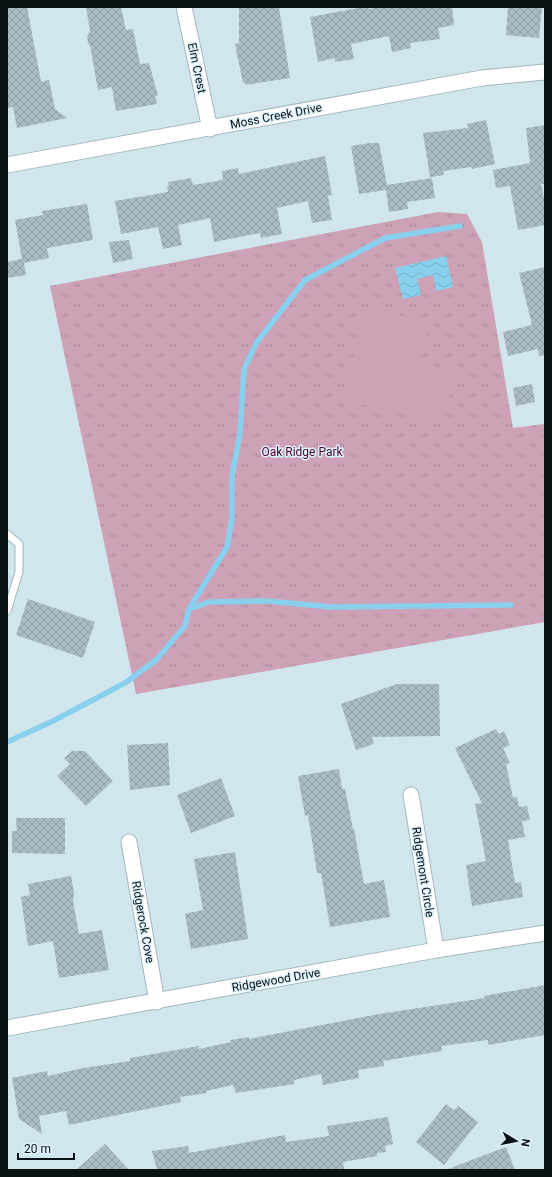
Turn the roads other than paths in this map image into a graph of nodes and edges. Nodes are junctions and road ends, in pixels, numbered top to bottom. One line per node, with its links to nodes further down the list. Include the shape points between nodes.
1 (184, 7): 3 (street, Elm Crest)
2 (545, 72): 3 (street, Moss Creek Drive, via 482,78)
3 (210, 129): 4 (street, Moss Creek Drive)
4 (7, 165)
5 (7, 534): 6 (lane, via 18,544 19,572)
6 (7, 611)
7 (411, 795): 10 (street, Ridgemont Circle)
8 (129, 842): 11 (street, Ridgerock Cove)
9 (545, 934): 10 (street, Ridgewood Drive)
10 (436, 950): 11 (street, Ridgewood Drive)
11 (156, 1002): 12 (street, Ridgewood Drive)
12 (7, 1028)

